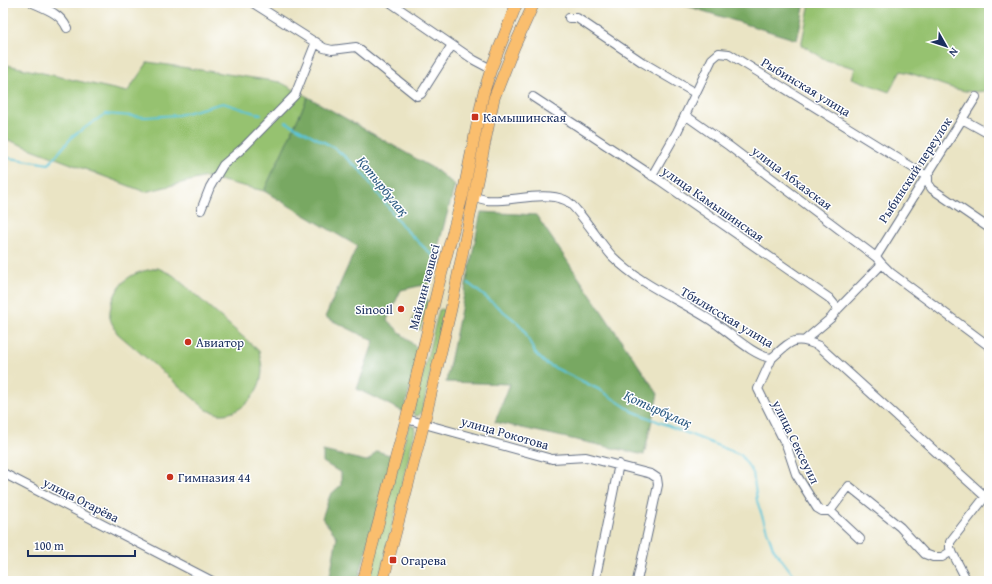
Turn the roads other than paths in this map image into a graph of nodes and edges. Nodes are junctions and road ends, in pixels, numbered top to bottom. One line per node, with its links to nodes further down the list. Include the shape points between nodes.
1 (33, 3): 7 (street, via 51,11 64,21)
2 (253, 3): 8 (street)
3 (391, 3): 9 (street)
4 (517, 3): 10 (main road, Майлин көшесі)
5 (534, 3): 19 (main road, via 494,98)
6 (569, 18): 11 (street, via 577,18 642,62)
7 (66, 28)
8 (316, 42): 9 (street, via 332,50 356,47 417,96 421,94); 20 (street, via 295,95 223,165)
9 (452, 45): 10 (street)
10 (491, 69): 24 (main road, Майлин көшесі, via 483,94 463,194)
11 (695, 93): 14 (street, Рыбинская улица); 18 (street, Рыбинская улица, via 712,59 719,53 729,54)
12 (533, 97): 17 (street, улица Камышинская)
13 (976, 97): 15 (street, Рыбинский переулок)
14 (684, 115): 17 (street, Рыбинская улица); 22 (street, улица Абхазская)
15 (962, 119): 16 (street); 18 (street, Рыбинский переулок)
16 (989, 134)
17 (652, 176): 26 (street, улица Камышинская, via 820,292)
18 (928, 176): 21 (street, via 928,183 932,189); 22 (street, Рыбинский переулок)
19 (474, 197): 25 (main road); 29 (street, Тбилисская улица, via 486,200 516,197 564,200 574,206 613,257 650,287 714,322 767,358)
20 (201, 210)
21 (989, 228)
22 (876, 257): 23 (street, улица Абхазская)
23 (882, 264): 26 (street); 28 (street, улица Абхазская)
24 (432, 308): 25 (main road, via 443,303); 30 (main road, Майлин көшесі)
25 (451, 309): 31 (main road)
26 (838, 309): 27 (street)
27 (805, 340): 29 (street, Тбилисская улица, via 789,343); 35 (street, via 819,346 838,361)
28 (989, 346)
29 (772, 358): 36 (street, улица Сексеуил, via 758,389 760,397 787,447 796,474 817,508)
30 (406, 419): 31 (street, улица Рокотова); 41 (main road, Майлин көшесі)
31 (424, 423): 32 (street, улица Рокотова, via 552,459 586,457); 42 (main road)
32 (618, 464): 43 (street); 44 (street, улица Рокотова, via 651,474 656,478 658,485)
33 (3, 474): 40 (street, улица Огарёва)
34 (989, 489): 35 (street)
35 (987, 499): 38 (street, via 950,542)
36 (830, 511): 37 (street, улица Сексеуил); 38 (street, via 849,486 900,527 925,554 938,557)
37 (860, 539)
38 (952, 551): 39 (street)
39 (966, 580)
40 (212, 581)
41 (363, 581)
42 (383, 581)
43 (595, 581)
44 (637, 581)

